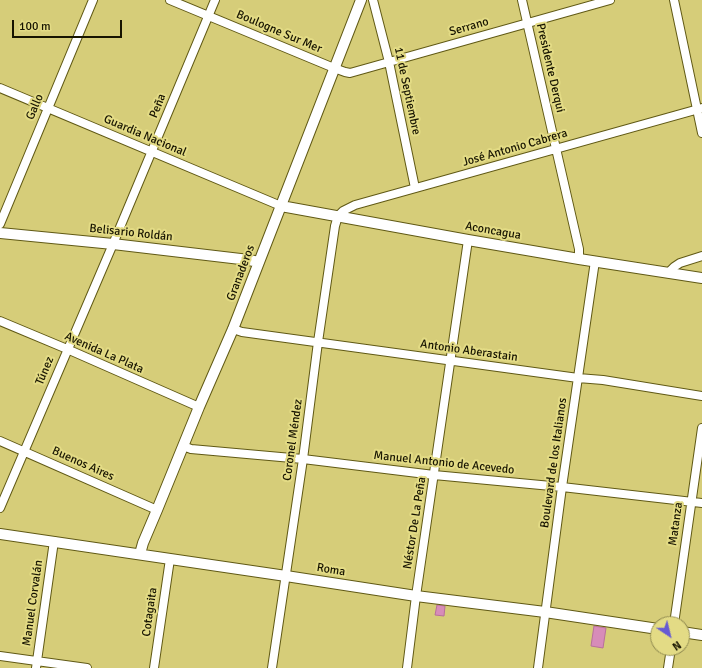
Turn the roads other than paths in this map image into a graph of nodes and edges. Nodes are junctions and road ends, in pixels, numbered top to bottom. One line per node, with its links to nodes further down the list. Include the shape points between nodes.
1 (94, 0): 14 (street, Gallo)
2 (170, 0): 9 (street, Boulogne Sur Mer)
3 (215, 0): 9 (street, Peña)
4 (361, 0): 12 (street, Granaderos)
5 (373, 0): 11 (street, 11 de Septiembre)
6 (522, 0): 10 (street, Presidente Derqui)
7 (610, 0): 10 (street, Serrano)
8 (674, 0): 15 (street)
9 (208, 16): 12 (street, Boulogne Sur Mer); 18 (street, Peña)
10 (527, 23): 11 (street, Serrano); 17 (street, Presidente Derqui)
11 (389, 62): 12 (street, Serrano, via 350,73); 19 (street, 11 de Septiembre)
12 (334, 68): 20 (street, Granaderos)
13 (0, 88): 14 (street, Guardia Nacional)
14 (48, 108): 18 (street, Guardia Nacional); 22 (street, Gallo)
15 (699, 109): 16 (street); 17 (street, José Antonio Cabrera)
16 (702, 133)
17 (556, 149): 19 (street, José Antonio Cabrera); 27 (street, Presidente Derqui, via 579,249)
18 (152, 151): 20 (street, Guardia Nacional); 25 (street, Peña)
19 (415, 188): 21 (street, José Antonio Cabrera, via 355,205)
20 (281, 206): 21 (street, Aconcagua); 29 (street, Granaderos)
21 (338, 216): 24 (street, Aconcagua); 34 (street, Coronel Méndez)
22 (0, 224)
23 (0, 233): 25 (street, Belisario Roldán)
24 (468, 240): 27 (street, Aconcagua); 36 (street, Néstor De La Peña)
25 (113, 244): 29 (street, Belisario Roldán); 35 (street, Túnez)
26 (702, 256): 30 (street, via 680,263)
27 (579, 259): 28 (street, Aconcagua)
28 (595, 261): 30 (street, Aconcagua); 37 (street, Boulevard de los Italianos)
29 (259, 262): 33 (street, Granaderos)
30 (668, 273): 31 (street, Aconcagua)
31 (702, 278)
32 (0, 321): 35 (street, Avenida La Plata)
33 (233, 329): 34 (street, Antonio Aberastain); 39 (street, Granaderos)
34 (318, 342): 36 (street, Antonio Aberastain); 44 (street, Coronel Méndez)
35 (67, 349): 39 (street, Avenida La Plata); 43 (street, Túnez)
36 (450, 360): 37 (street, Antonio Aberastain); 45 (street, Néstor De La Peña)
37 (578, 378): 38 (street, Antonio Aberastain); 46 (street, Boulevard de los Italianos)
38 (702, 396)
39 (199, 407): 42 (street, Granaderos)
40 (702, 428): 47 (street, Matanza)
41 (0, 441): 43 (street, Buenos Aires)
42 (183, 446): 44 (street, Manuel Antonio de Acevedo, via 191,449); 50 (street, Granaderos)
43 (24, 451): 49 (street, Túnez); 50 (street, Buenos Aires)
44 (303, 459): 45 (street, Manuel Antonio de Acevedo); 55 (street, Coronel Méndez)
45 (434, 475): 46 (street, Manuel Antonio de Acevedo); 56 (street, Néstor De La Peña)
46 (562, 487): 47 (street, Manuel Antonio de Acevedo); 57 (street, Boulevard de los Italianos)
47 (691, 502): 48 (street, Manuel Antonio de Acevedo); 58 (street, Matanza)
48 (702, 503)
49 (0, 508)
50 (157, 510): 53 (street, Granaderos)
51 (0, 534): 52 (street, Roma)
52 (54, 542): 53 (street, Roma); 64 (street, Manuel Corvalán)
53 (140, 554): 54 (street, Roma)
54 (170, 559): 55 (street, Roma); 66 (street, Cotagaita)
55 (286, 576): 56 (street, Roma); 67 (street, Coronel Méndez)
56 (416, 596): 57 (street, Roma); 68 (street, Néstor De La Peña)
57 (545, 612): 59 (street, Roma); 69 (street, Boulevard de los Italianos)
58 (675, 616)
59 (650, 628)
60 (690, 633): 61 (street)
61 (702, 635)
62 (0, 656): 64 (street)
63 (670, 656): 70 (street)
64 (37, 665): 65 (street)
65 (87, 668)
66 (154, 668)
67 (272, 668)
68 (407, 668)
69 (538, 668)
70 (668, 668)

